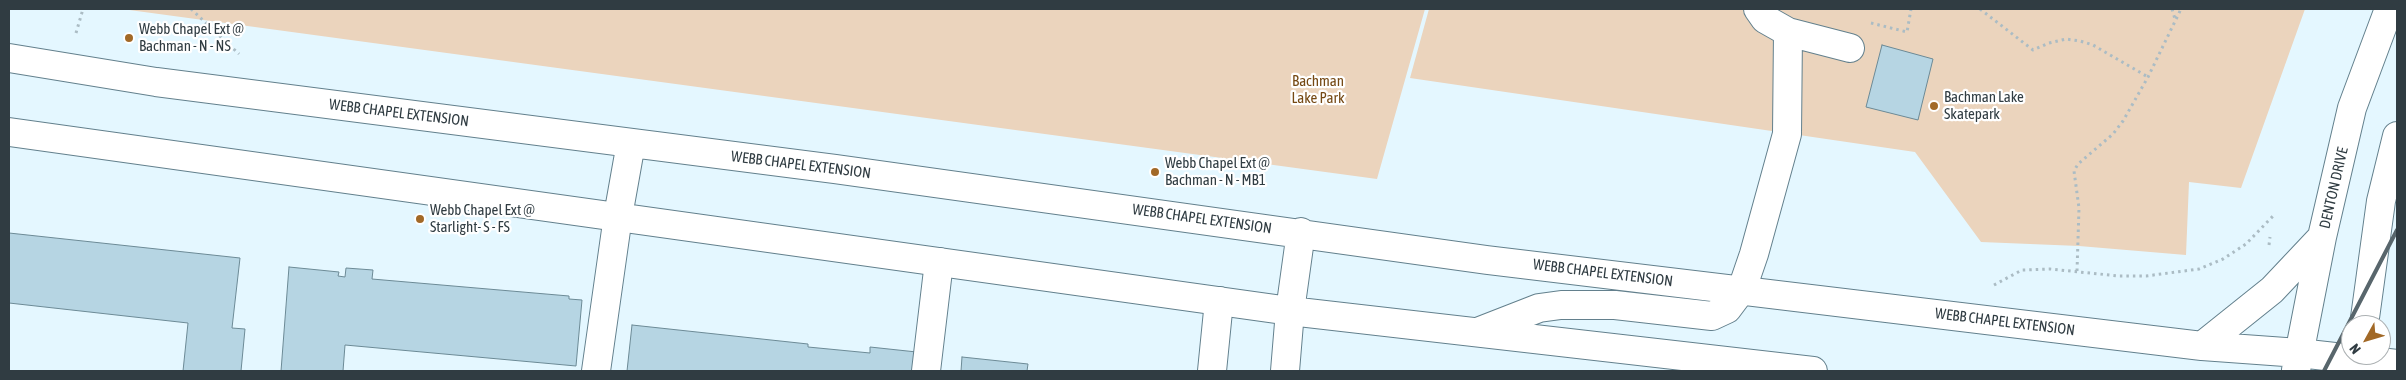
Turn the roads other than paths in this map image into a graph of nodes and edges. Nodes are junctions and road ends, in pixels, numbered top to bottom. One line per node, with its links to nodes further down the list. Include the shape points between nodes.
1 (1758, 9): 3 (main road, via 1765,19)
2 (2389, 9): 11 (main road, DENTON DRIVE, via 2352,108)
3 (1788, 32): 4 (main road); 13 (main road, via 1787,134)
4 (1850, 48)
5 (9, 58): 8 (main road, WEBB CHAPEL EXTENSION, via 156,82)
6 (9, 132): 9 (main road)
7 (2397, 136): 16 (main road, via 2381,201)
8 (631, 144): 9 (main road); 10 (main road, WEBB CHAPEL EXTENSION)
9 (618, 216): 12 (main road); 22 (main road)
10 (1301, 232): 13 (main road, WEBB CHAPEL EXTENSION, via 1488,260); 15 (main road)
11 (2322, 237): 18 (main road, via 2272,290); 19 (main road, DENTON DRIVE)
12 (939, 262): 14 (main road); 23 (main road)
13 (1742, 289): 17 (main road, via 1727,309 1712,316 1615,305 1561,305 1539,308); 18 (main road, WEBB CHAPEL EXTENSION)
14 (1219, 301): 15 (main road); 24 (main road)
15 (1290, 311): 17 (main road); 25 (main road)
16 (2365, 315)
17 (1476, 332): 21 (main road)
18 (2202, 346): 19 (main road, WEBB CHAPEL EXTENSION)
19 (2298, 362): 20 (main road, WEBB CHAPEL EXTENSION)
20 (2341, 362)
21 (1716, 366): 26 (main road)
22 (596, 371)
23 (926, 371)
24 (1212, 371)
25 (1285, 371)
26 (1813, 371)

